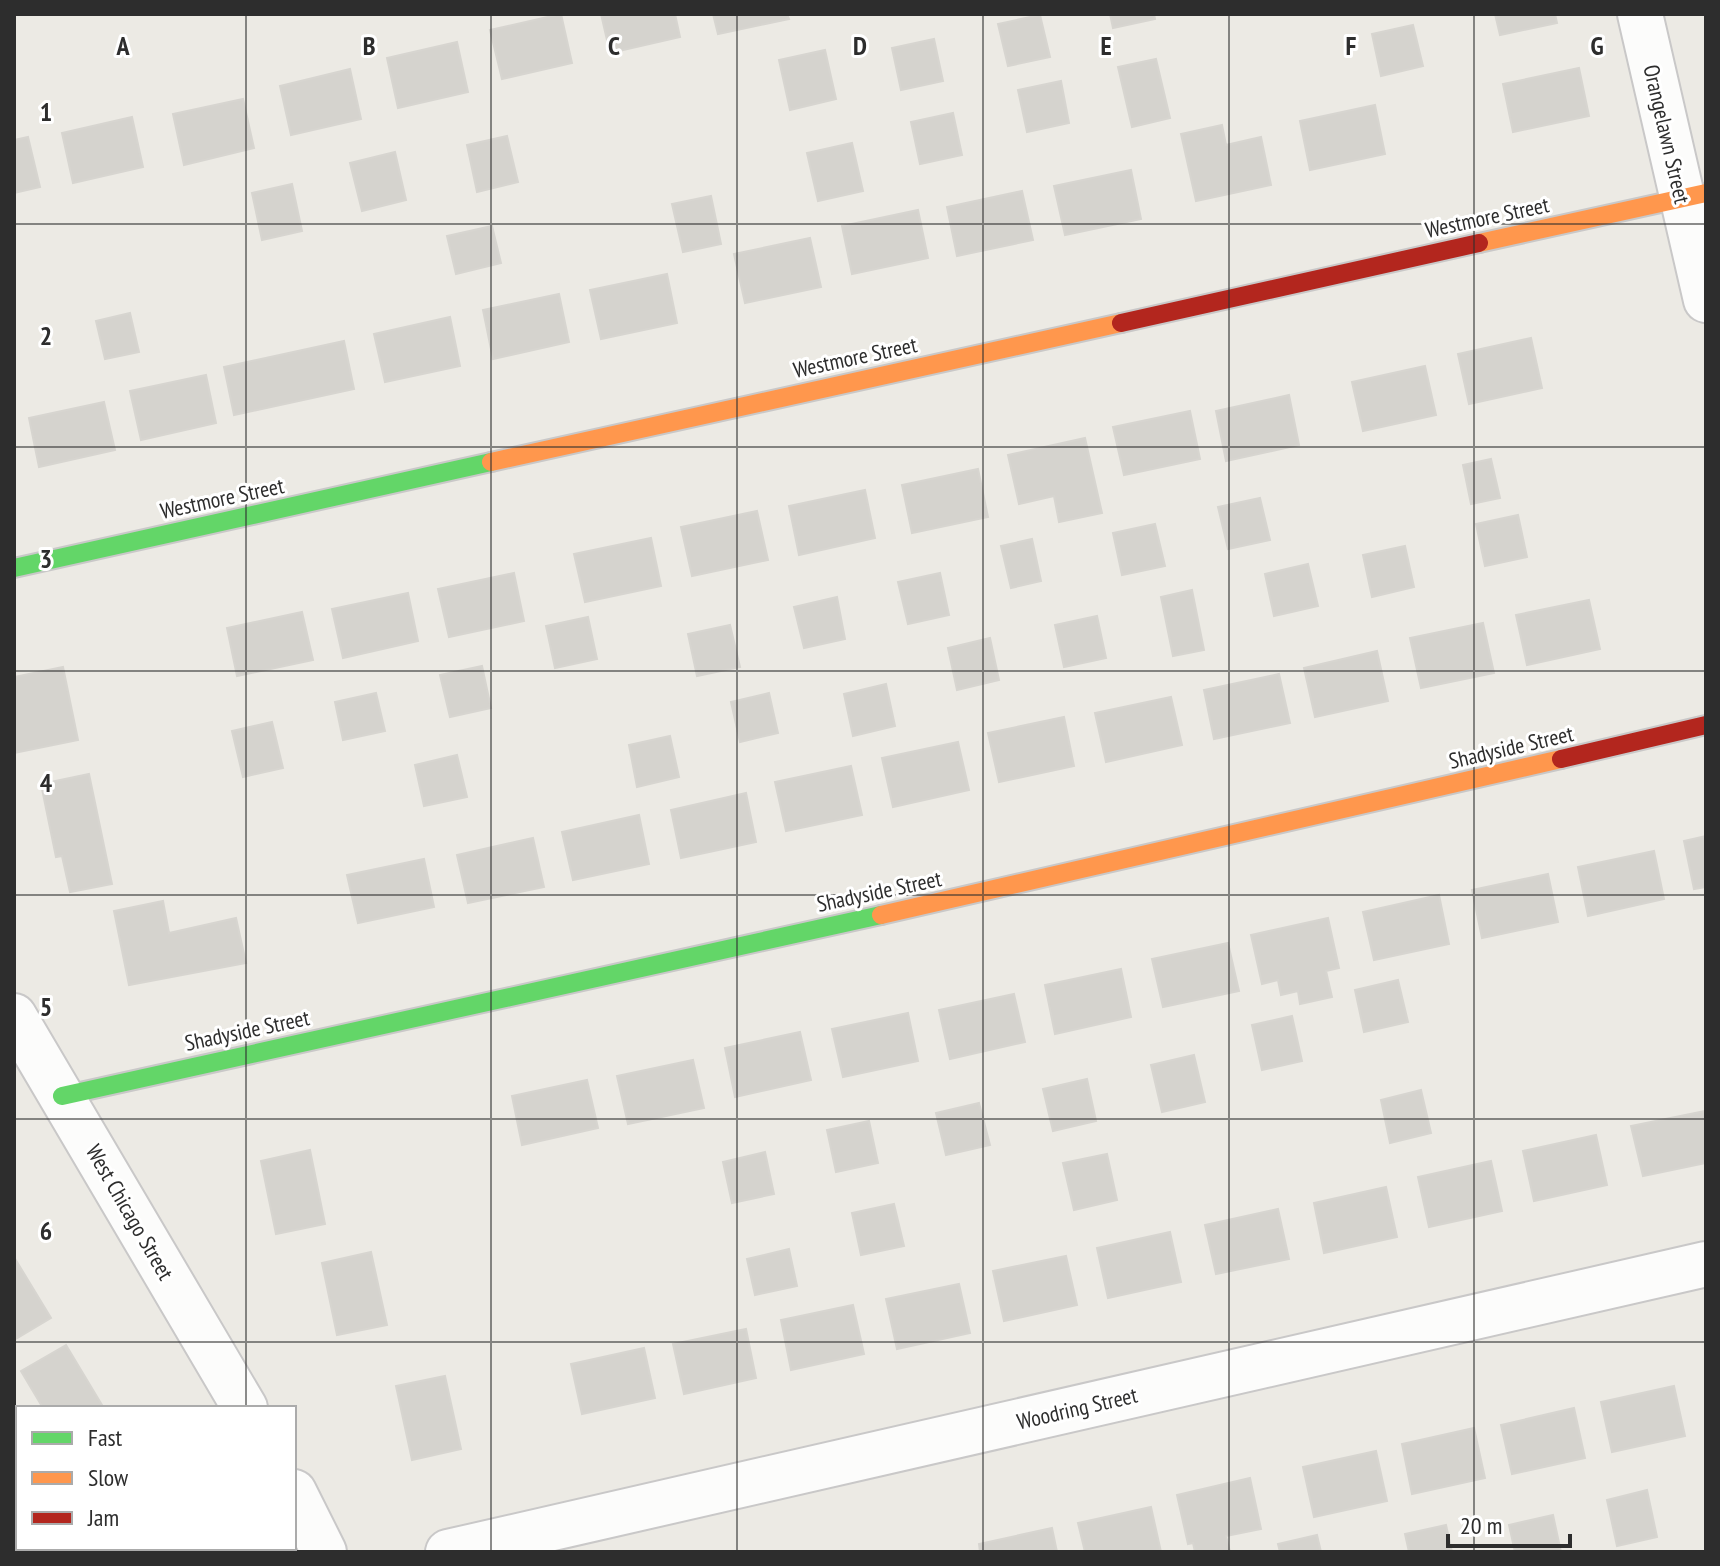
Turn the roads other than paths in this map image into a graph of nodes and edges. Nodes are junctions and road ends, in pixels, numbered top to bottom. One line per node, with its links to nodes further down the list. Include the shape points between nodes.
1 (1640, 14): 2 (street, Orangelawn Street)
2 (1694, 196): 3 (street, Orangelawn Street); 4 (street, Westmore Street)
3 (1706, 300)
4 (14, 568)
5 (1706, 725): 7 (street, Shadyside Street, via 1203,844)
6 (14, 1016): 7 (street, West Chicago Street)
7 (62, 1096): 9 (street, West Chicago Street)
8 (1706, 1264): 12 (street, Woodring Street)
9 (244, 1406)
10 (296, 1496): 11 (street)
11 (324, 1552)
12 (448, 1552)

